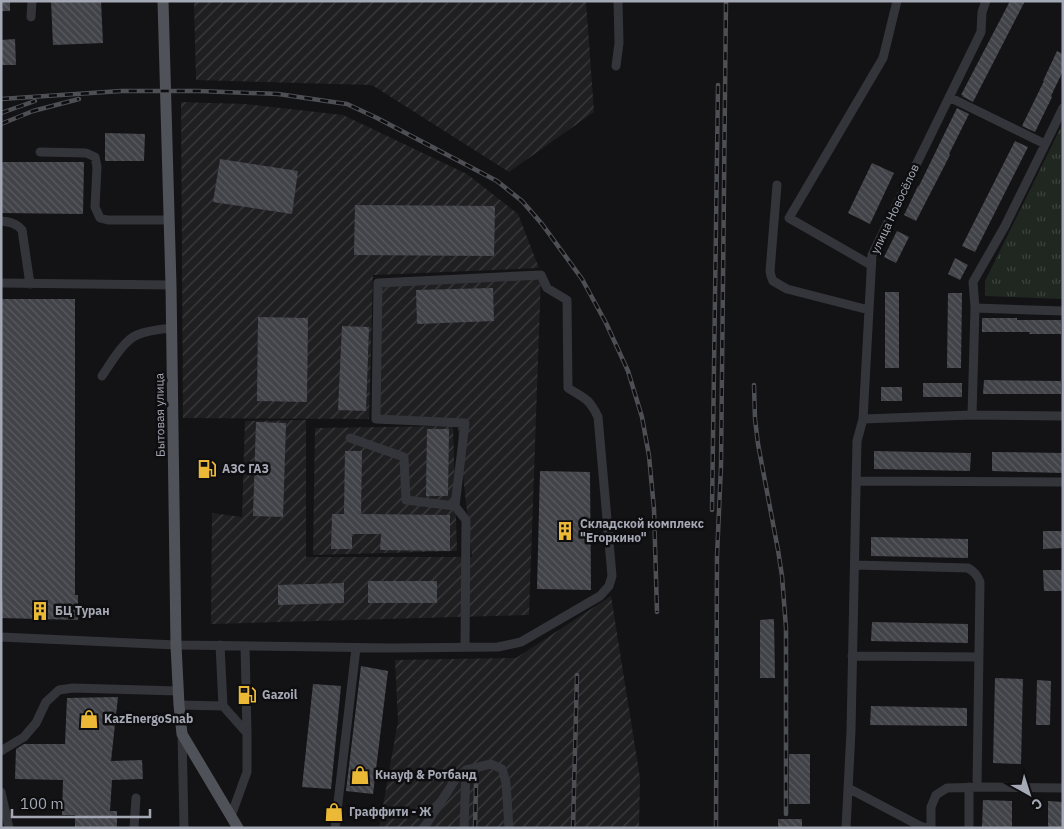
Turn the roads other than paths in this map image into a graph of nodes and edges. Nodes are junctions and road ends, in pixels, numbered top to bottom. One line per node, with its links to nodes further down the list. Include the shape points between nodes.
1 (32, 1): 6 (street)
2 (163, 1): 13 (main road, Бытовая улица)
3 (618, 1): 7 (street)
4 (897, 1): 15 (street, via 883,58 789,218)
5 (986, 1): 8 (street, улица Новосёлов, via 981,32)
6 (31, 17)
7 (616, 66)
8 (949, 97): 10 (street); 15 (street, улица Новосёлов, via 872,255)
9 (1063, 108): 10 (street)
10 (1045, 144): 19 (street, via 973,282)
11 (40, 152): 13 (street, via 86,153 95,157 98,167 95,207 100,218)
12 (776, 185): 20 (street, via 770,271 774,281 787,289)
13 (169, 220): 18 (main road, Бытовая улица)
14 (1, 221): 17 (street, via 18,225 22,230)
15 (871, 265): 20 (street, улица Новосёлов)
16 (1, 283): 17 (street)
17 (30, 284): 18 (street)
18 (171, 285): 22 (main road, Бытовая улица)
19 (975, 308): 21 (street); 24 (street)
20 (869, 310): 26 (street, улица Новосёлов)
21 (1063, 311)
22 (172, 328): 23 (street, via 138,334 127,342); 33 (main road, Бытовая улица)
23 (102, 376)
24 (972, 415): 25 (street); 26 (street)
25 (1063, 416)
26 (863, 419): 28 (street, улица Новосёлов, via 857,441)
27 (350, 438): 30 (street, via 404,457 406,500)
28 (856, 480): 29 (street); 31 (street, улица Новосёлов)
29 (1063, 482)
30 (455, 506): 37 (street, via 466,520); 37 (street, via 465,423 376,418 378,283 541,275 547,288 567,300 568,388 588,400 598,417 612,576 609,586 600,596 521,642 498,647)
31 (854, 565): 38 (street, улица Новосёлов); 39 (street, via 968,568 974,571 980,582)
32 (1, 637): 33 (street)
33 (176, 645): 34 (street); 40 (main road, Бытовая улица)
34 (220, 645): 35 (street); 42 (street)
35 (245, 646): 36 (street); 43 (street)
36 (356, 648): 37 (street); 57 (street)
37 (465, 648)
38 (852, 656): 39 (street); 48 (street, улица Новосёлов)
39 (979, 657): 47 (street)
40 (178, 690): 41 (main road, Бытовая улица); 45 (street, via 59,690 46,702 36,723 24,737)
41 (179, 705): 42 (street); 44 (main road, Бытовая улица)
42 (223, 706): 43 (street)
43 (247, 733): 52 (street, via 247,772)
44 (182, 734): 52 (main road); 55 (street, Бытовая улица)
45 (1, 750)
46 (466, 770): 58 (street, via 455,780); 59 (street); 60 (street, via 491,764 502,769)
47 (973, 787): 49 (street); 62 (street, via 947,788 936,795); 63 (street)
48 (848, 788): 61 (street, улица Новосёлов); 62 (street)
49 (1063, 788)
50 (1, 792): 53 (street)
51 (136, 798): 54 (street)
52 (231, 816): 56 (main road)
53 (8, 828)
54 (134, 828)
55 (184, 828)
56 (238, 828)
57 (335, 828)
58 (423, 828)
59 (464, 828)
60 (509, 828)
61 (846, 828)
62 (929, 828)
63 (969, 828)

